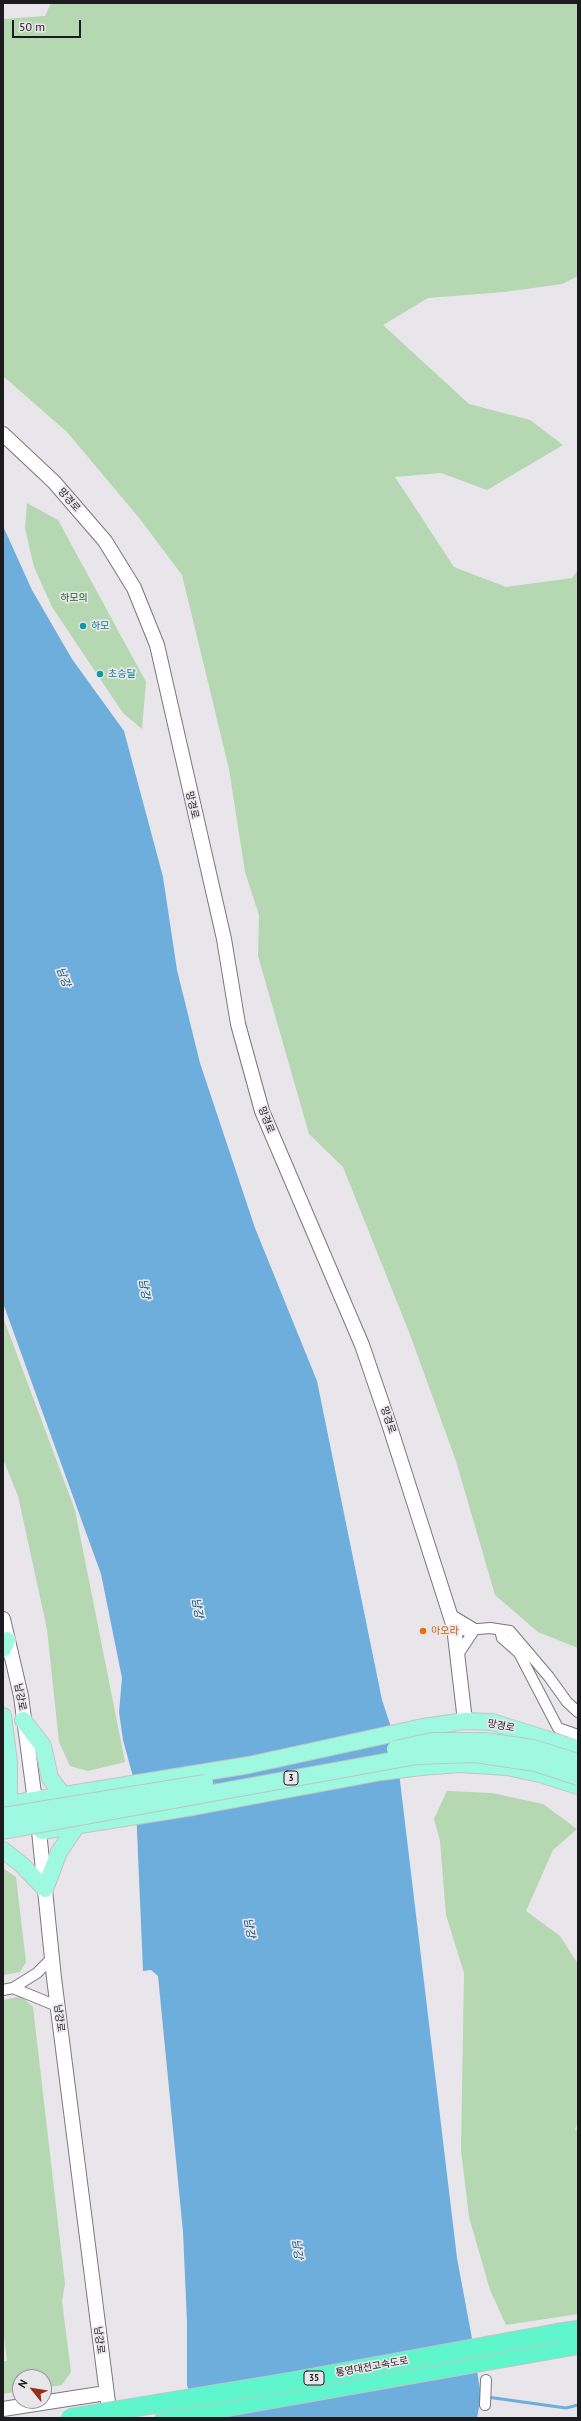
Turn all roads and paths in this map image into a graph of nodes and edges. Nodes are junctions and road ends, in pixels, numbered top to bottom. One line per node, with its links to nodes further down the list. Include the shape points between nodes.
1 (3, 434): 2 (street, 망경로, via 54,482 105,541 134,588 157,645 224,940 238,1024 262,1111 362,1345)
2 (450, 1614): 4 (street); 6 (street, 망경로)
3 (3, 1619): 7 (street, 남강로)
4 (475, 1629): 5 (street); 6 (street); 8 (street)
5 (500, 1630): 9 (street, via 510,1631 521,1642 567,1702); 13 (street, via 502,1638 518,1653 558,1728)
6 (454, 1631): 8 (street, 망경로)
7 (4, 1643): 11 (street, 남강로, via 20,1696)
8 (457, 1656): 12 (street, 망경로)
9 (578, 1712)
10 (3, 1716): 21 (main road, via 9,1762 9,1794)
11 (23, 1720): 19 (main road, via 43,1746 50,1778); 20 (street, 남강로)
12 (465, 1721): 14 (main road, 망경로, via 492,1722); 16 (main road); 19 (main road, via 423,1727 249,1765)
13 (578, 1735)
14 (578, 1749)
15 (578, 1762): 23 (main road, 3, bridge, via 533,1748 486,1741 432,1741 373,1754)
16 (460, 1764): 18 (main road, via 507,1767); 24 (main road, via 381,1772)
17 (578, 1777): 25 (main road, 3, bridge, via 535,1763 475,1754 417,1756)
18 (578, 1786)
19 (63, 1795): 20 (main road)
20 (33, 1799): 22 (main road); 26 (street, 남강로)
21 (3, 1801)
22 (3, 1805)
23 (3, 1816)
24 (76, 1827): 26 (main road); 29 (main road, via 59,1852)
25 (3, 1831)
26 (39, 1831): 27 (main road); 29 (street, 남강로)
27 (3, 1838)
28 (3, 1850): 29 (main road, via 22,1864)
29 (45, 1889): 30 (street, 남강로)
30 (52, 1958): 31 (street, via 36,1973); 33 (street, 남강로)
31 (13, 1988): 32 (street); 33 (street)
32 (3, 1990)
33 (57, 2006): 38 (street, 남강로)
34 (578, 2330): 35 (highway, 통영대전고속도로 / 35)
35 (557, 2341): 36 (highway, 통영대전고속도로 / 35); 41 (highway, 통영대전고속도로 / 35, bridge); 43 (highway, 통영대전고속도로 / 35)
36 (578, 2346)
37 (486, 2380): 39 (street)
38 (106, 2393): 40 (street); 42 (street, 남강로)
39 (485, 2405)
40 (3, 2409)
41 (70, 2418)
42 (110, 2418)
43 (165, 2418)

